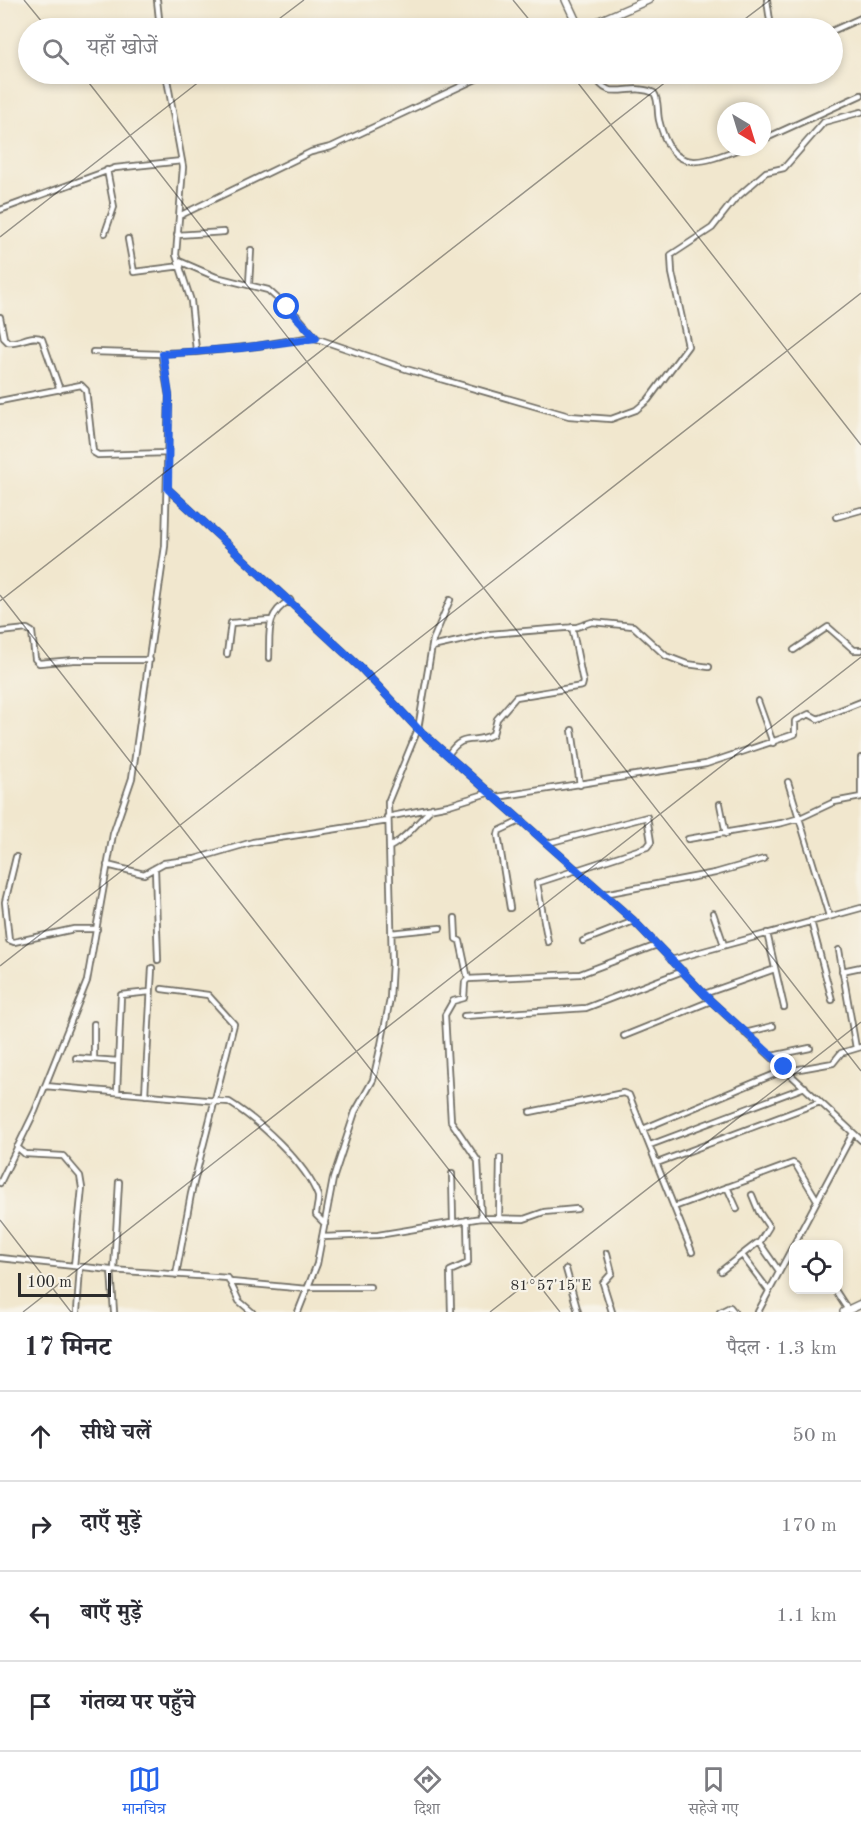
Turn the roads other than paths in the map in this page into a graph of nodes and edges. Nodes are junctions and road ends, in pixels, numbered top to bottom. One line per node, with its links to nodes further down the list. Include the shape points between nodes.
1 (157, 0): 5 (street)
2 (566, 0): 6 (street)
3 (648, 0): 7 (street)
4 (766, 0): 8 (street)
5 (159, 18)
6 (576, 18)
7 (605, 18)
8 (769, 18)
9 (861, 18): 10 (street)
10 (843, 27)
11 (168, 84): 18 (street)
12 (466, 84): 21 (street)
13 (599, 84): 17 (street, via 606,90 643,89 654,93 665,144 680,158 707,160)
14 (861, 95): 16 (street)
15 (861, 112): 32 (street, via 824,122 787,166 766,172 734,200 712,228 671,255 688,346 648,400 621,417 602,420 569,416 406,369)
16 (771, 136)
17 (718, 156)
18 (182, 161): 19 (street); 21 (street)
19 (107, 170): 20 (street); 23 (street, via 114,207)
20 (0, 210)
21 (181, 215): 24 (street)
22 (224, 232): 24 (street)
23 (105, 233)
24 (177, 235): 27 (street)
25 (128, 238): 28 (street, via 134,272)
26 (251, 250): 29 (street)
27 (177, 260): 28 (street); 29 (street, via 216,277)
28 (181, 267): 34 (street, via 192,301)
29 (249, 284): 32 (street, via 272,292)
30 (0, 317): 31 (street)
31 (1, 326): 36 (street, via 8,342 35,336 42,339)
32 (316, 338): 34 (street)
33 (93, 352): 35 (street)
34 (195, 352): 35 (street)
35 (163, 354): 38 (street, via 169,396)
36 (60, 390): 37 (street); 38 (street, via 80,385 85,388 91,449 95,454)
37 (0, 401)
38 (167, 453): 39 (street)
39 (168, 489): 42 (street); 52 (street)
40 (861, 510): 41 (street)
41 (836, 517)
42 (290, 600): 44 (street, via 277,608); 56 (street)
43 (450, 600): 47 (street)
44 (271, 620): 50 (street, via 231,622); 51 (street)
45 (572, 627): 47 (street, via 490,634); 53 (street, via 592,622 633,626 666,656); 59 (street, via 582,686 516,697 497,719 494,734 462,740)
46 (0, 632): 52 (street, via 32,632 35,659 39,663)
47 (432, 646): 56 (street)
48 (794, 650): 49 (street, via 828,627 854,650)
49 (861, 650)
50 (227, 654)
51 (268, 658)
52 (150, 660): 77 (street, via 132,778)
53 (710, 668)
54 (758, 701): 58 (street)
55 (861, 702): 58 (street, via 819,719 815,720 812,714 796,720 797,733)
56 (418, 729): 59 (street); 69 (street, via 391,791)
57 (572, 730): 62 (street)
58 (773, 743): 62 (street, via 706,764)
59 (448, 755): 63 (street)
60 (861, 758): 65 (street)
61 (788, 782): 68 (street)
62 (580, 785): 64 (street)
63 (491, 792): 64 (street); 67 (street)
64 (497, 797): 70 (street)
65 (861, 797): 68 (street, via 825,805)
66 (720, 804): 71 (street)
67 (432, 808): 69 (street); 74 (street)
68 (800, 818): 71 (street); 84 (street)
69 (388, 819): 74 (street); 78 (street, via 270,838)
70 (522, 820): 73 (street); 81 (street, via 498,835)
71 (726, 834): 72 (street)
72 (688, 839)
73 (548, 843): 79 (street); 79 (street, via 648,818 648,847)
74 (390, 847): 90 (street)
75 (16, 857): 89 (street, via 5,902 9,940)
76 (764, 859): 80 (street, via 715,873)
77 (107, 865): 78 (street, via 144,874); 89 (street)
78 (155, 868): 97 (street)
79 (576, 868): 80 (street); 93 (street, via 537,883)
80 (604, 894): 86 (street)
81 (510, 908)
82 (861, 908): 84 (street)
83 (713, 913): 95 (street)
84 (829, 916): 87 (street)
85 (455, 918): 104 (street, via 456,939 460,941)
86 (634, 921): 92 (street); 94 (street)
87 (811, 921): 91 (street); 108 (street)
88 (440, 928): 90 (street)
89 (97, 929): 123 (street, via 87,981)
90 (391, 933): 150 (street, via 390,999 381,1045 373,1080 355,1112 333,1179)
91 (767, 933): 95 (street); 101 (street)
92 (583, 941)
93 (548, 942)
94 (657, 945): 98 (street); 104 (street, via 580,974)
95 (724, 945): 98 (street)
96 (839, 950): 103 (street)
97 (158, 960)
98 (671, 960): 102 (street)
99 (861, 967): 103 (street)
100 (152, 968): 106 (street)
101 (776, 969): 107 (street); 110 (street)
102 (682, 971): 107 (street); 111 (street, via 586,1008)
103 (843, 971): 116 (street)
104 (468, 979): 146 (street, via 464,998 454,1000 447,1009 445,1028 451,1121 478,1161)
105 (162, 989): 127 (street, via 208,994 234,1024)
106 (150, 992): 121 (street, via 121,995); 126 (street)
107 (704, 994): 109 (street)
108 (832, 1000)
109 (711, 1001): 114 (street); 115 (street)
110 (784, 1007)
111 (464, 1016)
112 (94, 1024): 120 (street)
113 (773, 1026): 114 (street)
114 (745, 1033): 118 (street)
115 (624, 1036)
116 (858, 1047): 122 (street, via 838,1055 833,1062)
117 (810, 1048): 118 (street)
118 (772, 1056): 122 (street)
119 (76, 1058): 120 (street)
120 (94, 1059): 121 (street)
121 (118, 1061): 125 (street)
122 (787, 1070): 124 (street); 130 (street)
123 (45, 1086): 125 (street); 134 (street)
124 (805, 1087): 128 (street); 133 (street)
125 (117, 1092): 126 (street)
126 (145, 1095): 127 (street)
127 (213, 1099): 150 (street, via 225,1100 250,1115 284,1148 317,1195 316,1215); 163 (street)
128 (820, 1102): 131 (street); 136 (street)
129 (530, 1112): 130 (street, via 626,1093)
130 (643, 1128): 133 (street)
131 (853, 1133): 132 (street); 142 (street)
132 (861, 1140)
133 (650, 1145): 136 (street)
134 (17, 1147): 139 (street); 157 (street, via 26,1154 63,1156 80,1176)
135 (500, 1158): 147 (street)
136 (657, 1163): 143 (street)
137 (452, 1174): 149 (street)
138 (119, 1182): 160 (street)
139 (0, 1183)
140 (727, 1187): 142 (street, via 793,1163); 143 (street); 145 (street)
141 (752, 1195): 152 (street, via 769,1227)
142 (817, 1200): 161 (street)
143 (674, 1207): 153 (street)
144 (577, 1209): 147 (street, via 544,1212 524,1219)
145 (737, 1209)
146 (481, 1218): 147 (street); 148 (street)
147 (499, 1218)
148 (467, 1220): 149 (street); 175 (street, via 468,1263 453,1268 450,1274)
149 (453, 1222): 151 (street, via 375,1235)
150 (325, 1224): 151 (street)
151 (322, 1237): 166 (street)
152 (759, 1243): 155 (street); 161 (street)
153 (692, 1252)
154 (607, 1253): 177 (street, via 612,1273 603,1283)
155 (742, 1255): 162 (street); 167 (street)
156 (0, 1258): 157 (street)
157 (74, 1266): 158 (street)
158 (80, 1267): 160 (street); 171 (street)
159 (566, 1269): 176 (street)
160 (112, 1270): 163 (street); 172 (street)
161 (779, 1271): 167 (street)
162 (721, 1272)
163 (176, 1275): 164 (street, via 228,1278)
164 (231, 1282): 166 (street); 173 (street, via 239,1300)
165 (370, 1287): 166 (street)
166 (307, 1288): 174 (street)
167 (769, 1291): 180 (street)
168 (837, 1294): 170 (street)
169 (861, 1304): 170 (street)
170 (846, 1311)
171 (77, 1312)
172 (114, 1312)
173 (252, 1312)
174 (298, 1312)
175 (451, 1312)
176 (578, 1312)
177 (612, 1312)
178 (720, 1312): 179 (street, via 730,1307)
179 (734, 1312)
180 (758, 1312)

